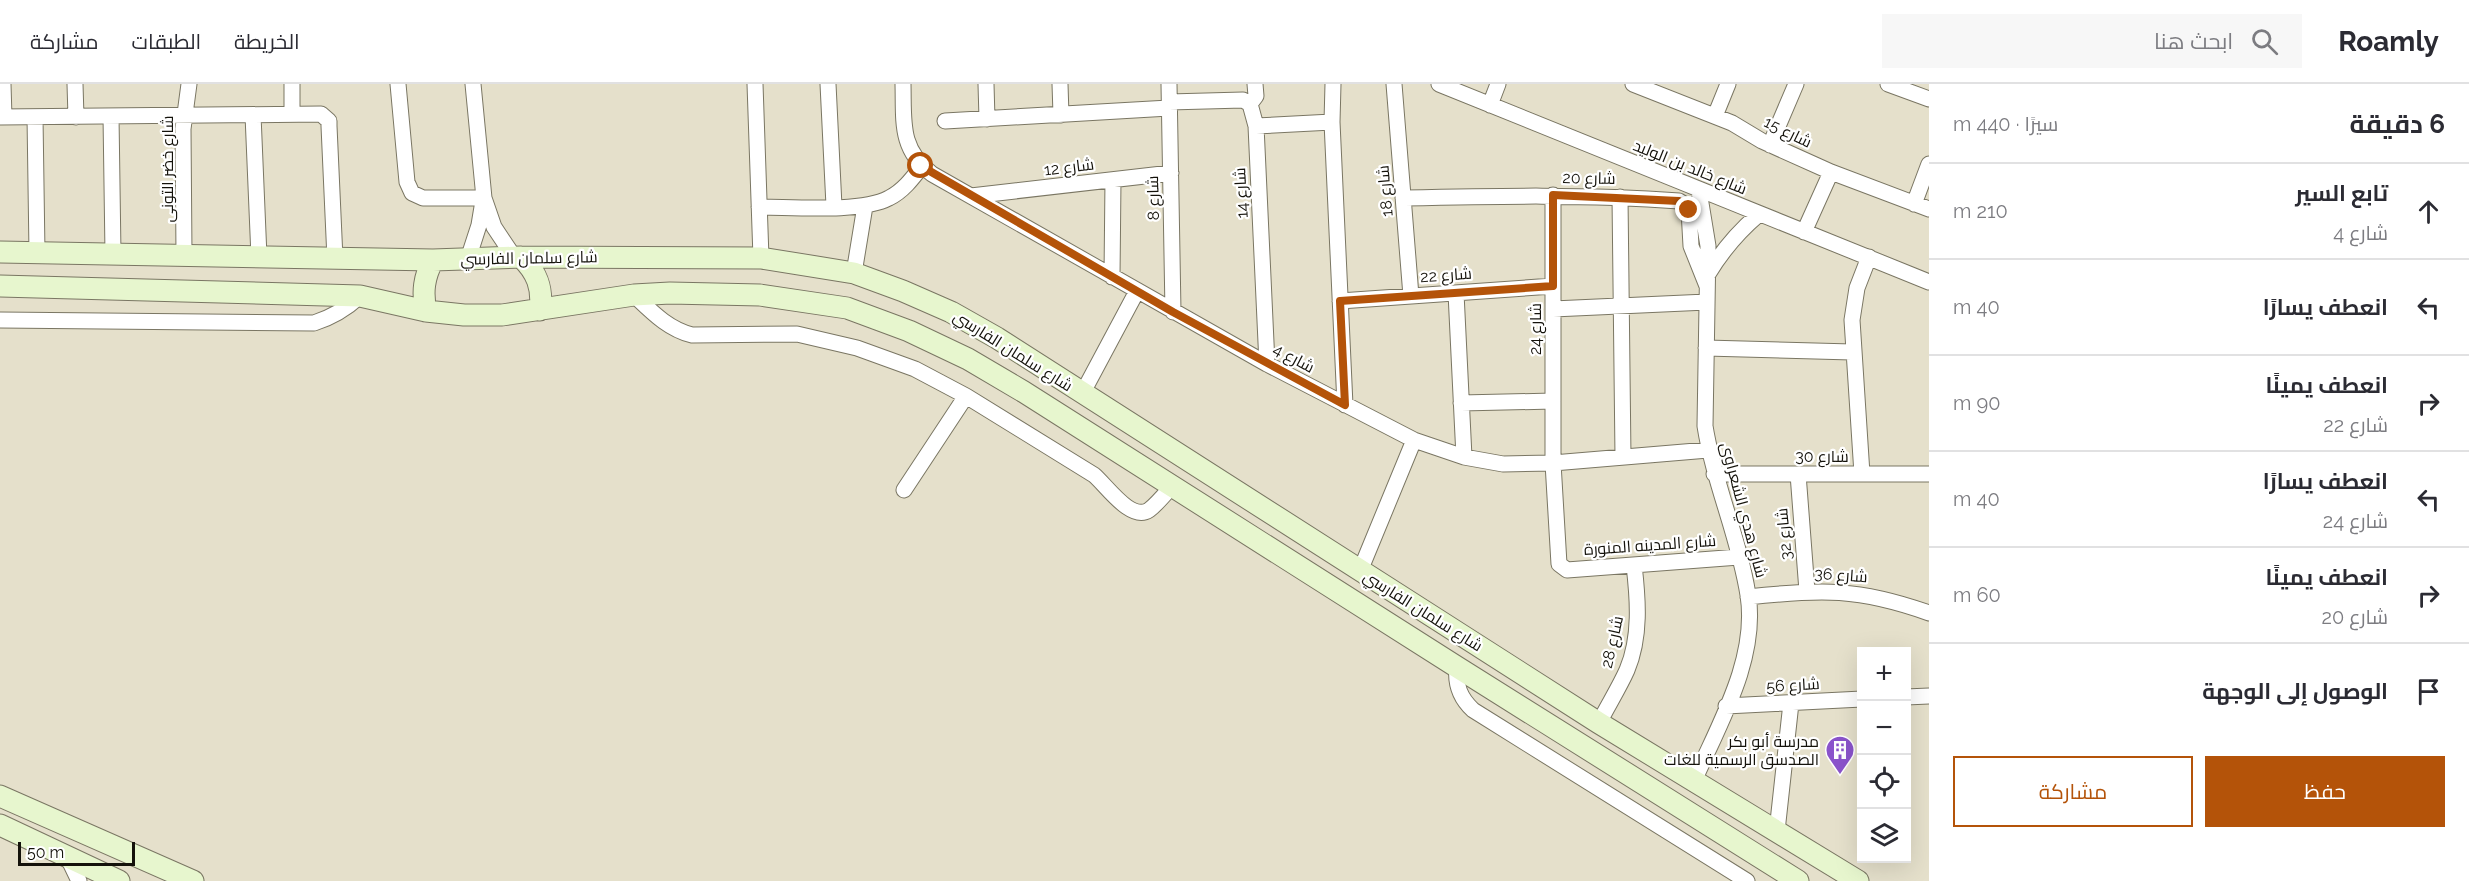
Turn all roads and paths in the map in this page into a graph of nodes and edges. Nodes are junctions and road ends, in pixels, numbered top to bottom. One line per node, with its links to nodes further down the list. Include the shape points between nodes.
1 (3, 84): 32 (street)
2 (75, 84): 34 (street)
3 (189, 84): 30 (street, شارع خضر التونى)
4 (292, 84): 26 (street)
5 (398, 84): 49 (street, via 407,182 412,193 423,198)
6 (473, 84): 49 (street)
7 (755, 84): 53 (street)
8 (828, 84): 51 (street)
9 (903, 84): 41 (street, via 905,137 911,153)
10 (986, 84): 35 (street)
11 (1060, 84): 28 (street)
12 (1169, 84): 24 (street, شارع 8)
13 (1256, 84): 23 (street, via 1256,96)
14 (1333, 84): 37 (street)
15 (1394, 84): 50 (street, شارع 18)
16 (1439, 84): 25 (street, شارع خالد بن الوليد)
17 (1498, 84): 25 (street)
18 (1633, 84): 31 (street, شارع 15)
19 (1728, 84): 31 (street)
20 (1796, 84): 39 (street)
21 (1888, 84): 22 (street)
22 (1929, 99)
23 (1250, 104): 24 (street, via 1243,100); 38 (street, شارع 14)
24 (1169, 105): 28 (street); 43 (street, شارع 8)
25 (1490, 105): 45 (street, شارع خالد بن الوليد)
26 (292, 114): 27 (street); 65 (street, via 321,114 329,121)
27 (253, 115): 30 (street); 61 (street)
28 (1061, 115): 35 (street)
29 (111, 116): 30 (street); 34 (street); 59 (street)
30 (184, 116): 60 (street, شارع خضر التونى)
31 (1715, 116): 39 (street, شارع 15)
32 (2, 117): 33 (street)
33 (34, 117): 34 (street); 58 (street)
34 (76, 117)
35 (987, 119): 36 (street)
36 (945, 121)
37 (1332, 122): 38 (street); 79 (street)
38 (1256, 126): 88 (street, شارع 14)
39 (1770, 145): 42 (street, شارع 15)
40 (1929, 164): 54 (street)
41 (927, 170): 47 (street, شارع 4); 52 (street, via 888,199)
42 (1831, 172): 54 (street, شارع 15); 56 (street)
43 (1171, 173): 44 (street, شارع 12); 84 (street, شارع 8)
44 (1113, 180): 47 (street, شارع 12); 69 (street)
45 (1700, 191): 55 (street, شارع خالد بن الوليد); 73 (street, شارع هدي الشعراوى, via 1707,237)
46 (1553, 195): 48 (street, شارع 20); 50 (street, شارع 20); 72 (street, شارع 24)
47 (971, 196): 69 (street, شارع 4)
48 (1620, 197): 73 (street, شارع 20, via 1679,201 1687,206 1691,246); 80 (street)
49 (484, 198): 62 (street, via 494,227); 66 (street)
50 (1403, 198): 78 (street, شارع 18)
51 (834, 206): 52 (street); 53 (street)
52 (865, 206): 68 (street)
53 (759, 207): 64 (street)
54 (1922, 207)
55 (1758, 214): 56 (street, شارع خالد بن الوليد); 73 (street, via 1722,252)
56 (1804, 232): 63 (street, شارع خالد بن الوليد)
57 (0, 252): 58 (street, شارع سلمان الفارسي)
58 (37, 253): 59 (street, شارع سلمان الفارسي)
59 (113, 254): 60 (street, شارع سلمان الفارسي)
60 (184, 255): 61 (street, شارع سلمان الفارسي)
61 (259, 257): 65 (street, شارع سلمان الفارسي)
62 (517, 257): 64 (street, شارع سلمان الفارسي); 66 (street, شارع سلمان الفارسي); 82 (street, via 530,265 539,281)
63 (1869, 257): 70 (street, شارع خالد بن الوليد); 87 (street, via 1857,288)
64 (761, 258): 68 (street, شارع سلمان الفارسي)
65 (335, 259): 67 (street, شارع سلمان الفارسي)
66 (468, 259): 67 (street, شارع سلمان الفارسي)
67 (433, 260): 83 (street, via 425,279)
68 (854, 273): 89 (street, شارع سلمان الفارسي, via 951,312)
69 (1112, 277): 74 (street, شارع 4)
70 (1929, 282)
71 (0, 286): 77 (street, شارع سلمان الفارسي)
72 (1553, 286): 75 (street, شارع 22); 81 (street, شارع 24)
73 (1708, 288): 80 (street); 86 (street, شارع هدي الشعراوى)
74 (1137, 291): 84 (street, شارع 4); 89 (street)
75 (1456, 293): 78 (street, شارع 22); 92 (street)
76 (634, 295): 82 (street, شارع سلمان الفارسي); 90 (street, via 681,332 797,334 867,351 915,369); 103 (street, شارع سلمان الفارسي, via 760,295 847,308 968,359)
77 (360, 296): 83 (street, شارع سلمان الفارسي); 85 (street, via 347,308 314,323)
78 (1411, 296): 79 (street, شارع 22)
79 (1340, 301): 93 (street)
80 (1621, 306): 81 (street); 97 (street)
81 (1553, 309): 91 (street, شارع 24)
82 (540, 310): 83 (street, شارع سلمان الفارسي, via 483,315)
83 (426, 311)
84 (1173, 312): 88 (street, شارع 4)
85 (0, 320)
86 (1706, 348): 87 (street); 95 (street, شارع هدي الشعراوى)
87 (1852, 352): 101 (street)
88 (1268, 364): 93 (street, شارع 4)
89 (1082, 394): 107 (street, شارع سلمان الفارسي)
90 (966, 396): 103 (street, via 1094,475 1137,513 1147,511); 104 (street)
91 (1553, 400): 92 (street); 98 (street, شارع 24)
92 (1461, 403): 96 (street)
93 (1345, 405): 94 (street, شارع 4)
94 (1414, 440): 96 (street, شارع 4); 107 (street)
95 (1708, 450): 97 (street, شارع 4); 99 (street, شارع هدي الشعراوى)
96 (1464, 456): 98 (street, شارع 4, via 1503,464)
97 (1623, 457): 98 (street, شارع 4)
98 (1553, 463): 106 (street, شارع المدينه المنورة, via 1558,559 1562,568)
99 (1714, 474): 100 (street, شارع 30); 105 (street, شارع هدي الشعراوى)
100 (1798, 474): 101 (street, شارع 30); 108 (street, شارع 32)
101 (1862, 474): 102 (street, شارع 30)
102 (1929, 474)
103 (1172, 486): 111 (street, شارع سلمان الفارسي)
104 (904, 490)
105 (1739, 557): 106 (street, شارع المدينه المنورة); 109 (street, شارع هدي الشعراوى)
106 (1634, 565): 117 (street, شارع 28, via 1638,599 1636,634 1627,668)
107 (1360, 571): 117 (street, شارع سلمان الفارسي)
108 (1807, 591): 109 (street, شارع 36); 110 (street, شارع 36, via 1850,591 1892,599)
109 (1748, 597): 116 (street, شارع هدي الشعراوى, via 1748,634 1741,671)
110 (1929, 613)
111 (1457, 668): 126 (street, via 1457,686 1473,710); 127 (street, شارع سلمان الفارسي)
112 (1929, 696): 113 (street)
113 (1911, 697)
114 (1857, 699): 115 (street, شارع 56)
115 (1791, 703): 116 (street, شارع 56); 121 (street)
116 (1726, 706): 118 (street, شارع هدي الشعراوى)
117 (1599, 723): 118 (street, شارع سلمان الفارسي)
118 (1694, 781): 121 (street, شارع سلمان الفارسي)
119 (0, 796): 125 (street)
120 (0, 825): 122 (street)
121 (1777, 831): 128 (street, شارع سلمان الفارسي)
122 (69, 858): 123 (street); 124 (street)
123 (79, 881)
124 (119, 881)
125 (193, 881)
126 (1747, 881)
127 (1798, 881)
128 (1858, 881)

